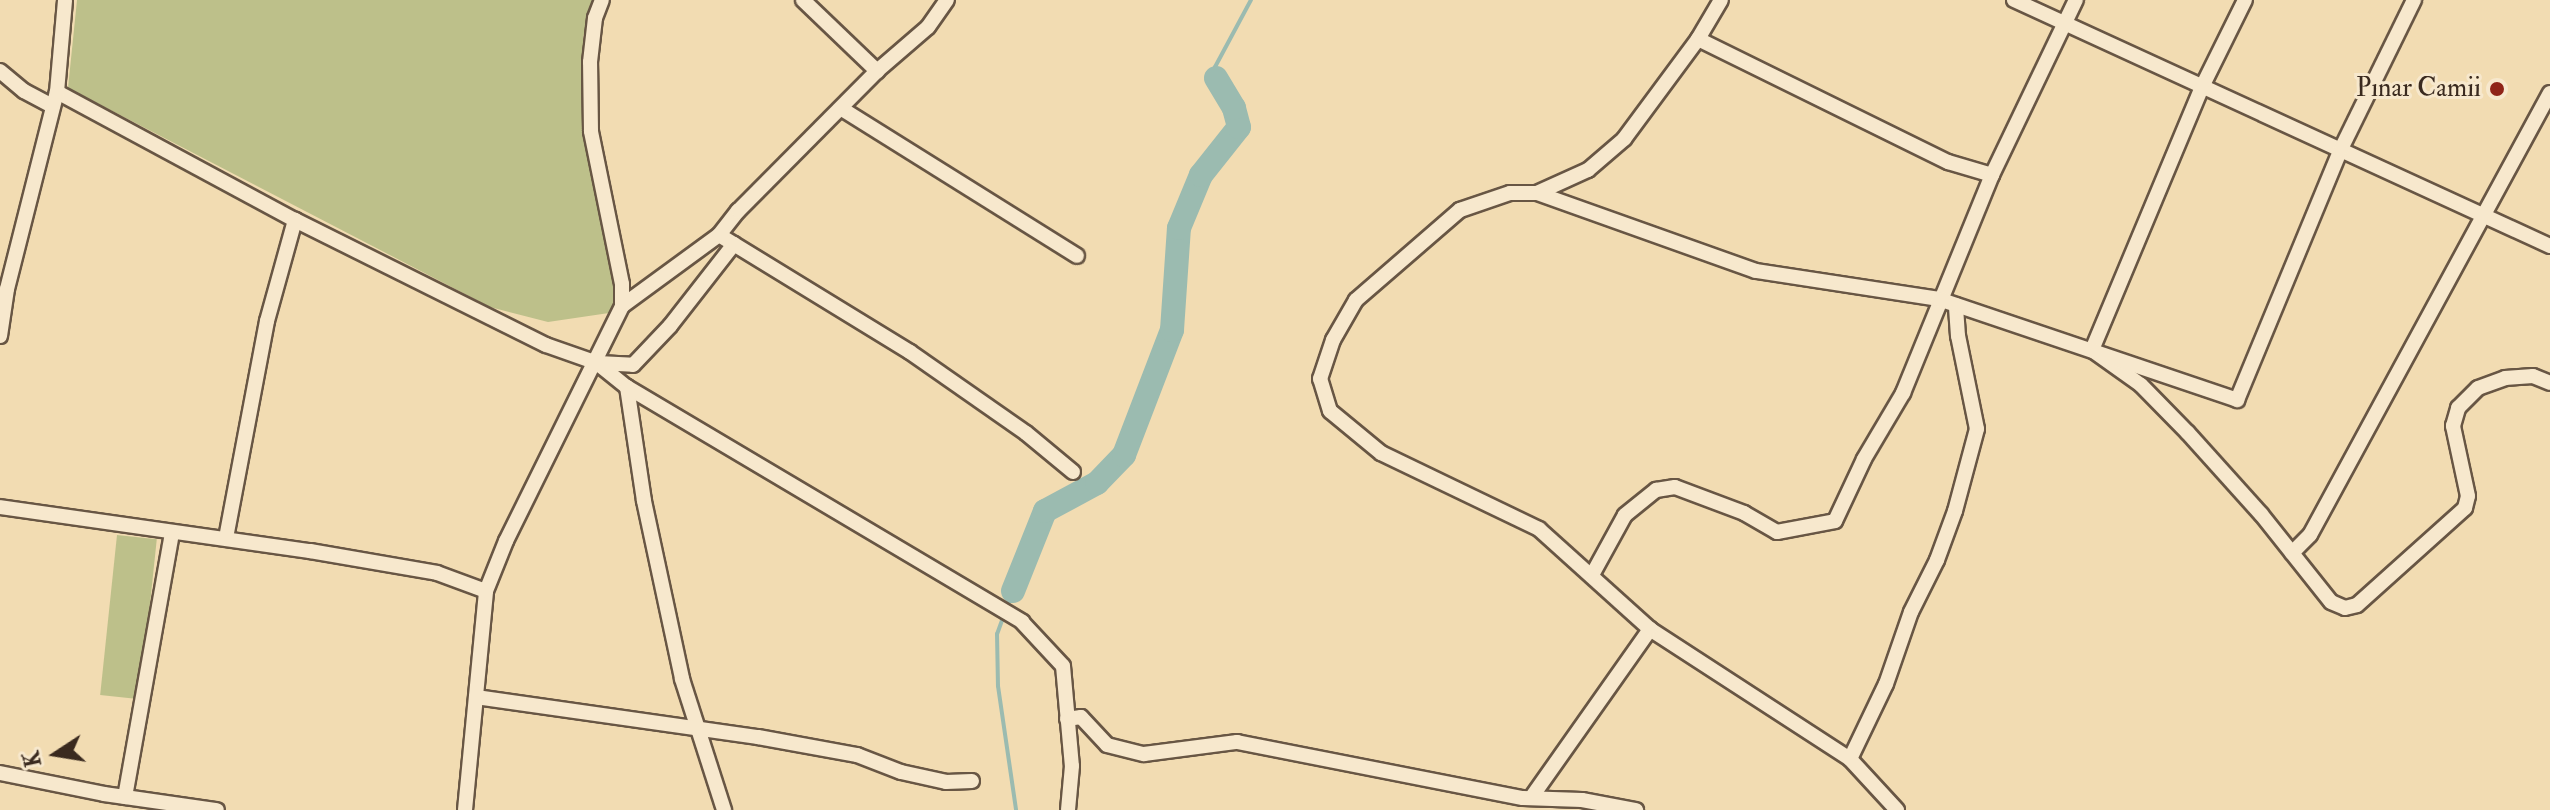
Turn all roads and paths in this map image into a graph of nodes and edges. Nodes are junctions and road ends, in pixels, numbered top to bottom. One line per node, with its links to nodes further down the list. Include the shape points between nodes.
1 (65, 0): 16 (street)
2 (602, 0): 29 (street, via 590,62 591,131)
3 (803, 0): 13 (street)
4 (947, 0): 13 (street, via 928,27)
5 (1721, 0): 11 (street)
6 (2014, 0): 10 (street)
7 (2076, 0): 10 (street)
8 (2245, 0): 14 (street)
9 (2414, 0): 18 (street)
10 (2065, 23): 14 (street); 19 (street)
11 (1698, 39): 19 (street, via 1948,162); 20 (street, via 1624,139 1588,170)
12 (0, 71): 16 (street, via 24,91)
13 (877, 71): 17 (street)
14 (2202, 87): 18 (street); 31 (street)
15 (2550, 93): 21 (street)
16 (54, 99): 22 (street); 30 (street)
17 (842, 109): 23 (street); 26 (street)
18 (2341, 149): 21 (street); 31 (street, via 2237,400)
19 (1992, 175): 27 (street)
20 (1537, 193): 27 (street, via 1756,271); 40 (street, via 1510,193 1460,210 1356,300 1333,340 1320,379 1330,411 1381,453 1539,529)
21 (2485, 215): 25 (street); 39 (street, via 2310,535)
22 (295, 220): 32 (street, via 546,345); 38 (street, via 267,321)
23 (719, 235): 24 (street); 29 (street)
24 (734, 244): 32 (street, via 633,365); 35 (street, via 910,352)
25 (2550, 246)
26 (1077, 256)
27 (1939, 299): 28 (street); 40 (street, via 1903,393 1835,521 1777,532 1744,513 1675,487 1656,490 1625,515)
28 (1956, 305): 31 (street); 46 (street, via 1977,429 1937,560)
29 (622, 306): 32 (street)
30 (0, 336)
31 (2092, 350): 39 (street, via 2141,385)
32 (597, 363): 34 (street); 41 (street)
33 (2550, 383): 39 (street, via 2533,376 2505,378 2478,388 2458,408 2453,426 2468,496 2465,508 2357,605 2345,608 2331,602)
34 (627, 387): 44 (street, via 1022,622 1063,666); 45 (street, via 644,501)
35 (1073, 472)
36 (0, 507): 37 (street)
37 (172, 533): 38 (street); 49 (street)
38 (226, 538): 41 (street, via 437,573)
39 (2292, 553)
40 (1592, 575): 42 (street)
41 (486, 591): 43 (street)
42 (1650, 629): 46 (street); 50 (street)
43 (476, 697): 45 (street); 53 (street)
44 (1067, 719): 50 (street, via 1081,717 1107,745 1144,754 1237,742); 55 (street, via 1072,766)
45 (697, 729): 48 (street, via 857,755 946,782); 54 (street)
46 (1850, 759): 57 (street)
47 (0, 773): 49 (street)
48 (972, 781)
49 (125, 797): 51 (street)
50 (1531, 798): 56 (street)
51 (208, 810): 52 (street)
52 (217, 810)
53 (465, 810)
54 (724, 810)
55 (1068, 810)
56 (1636, 810)
57 (1897, 810)

